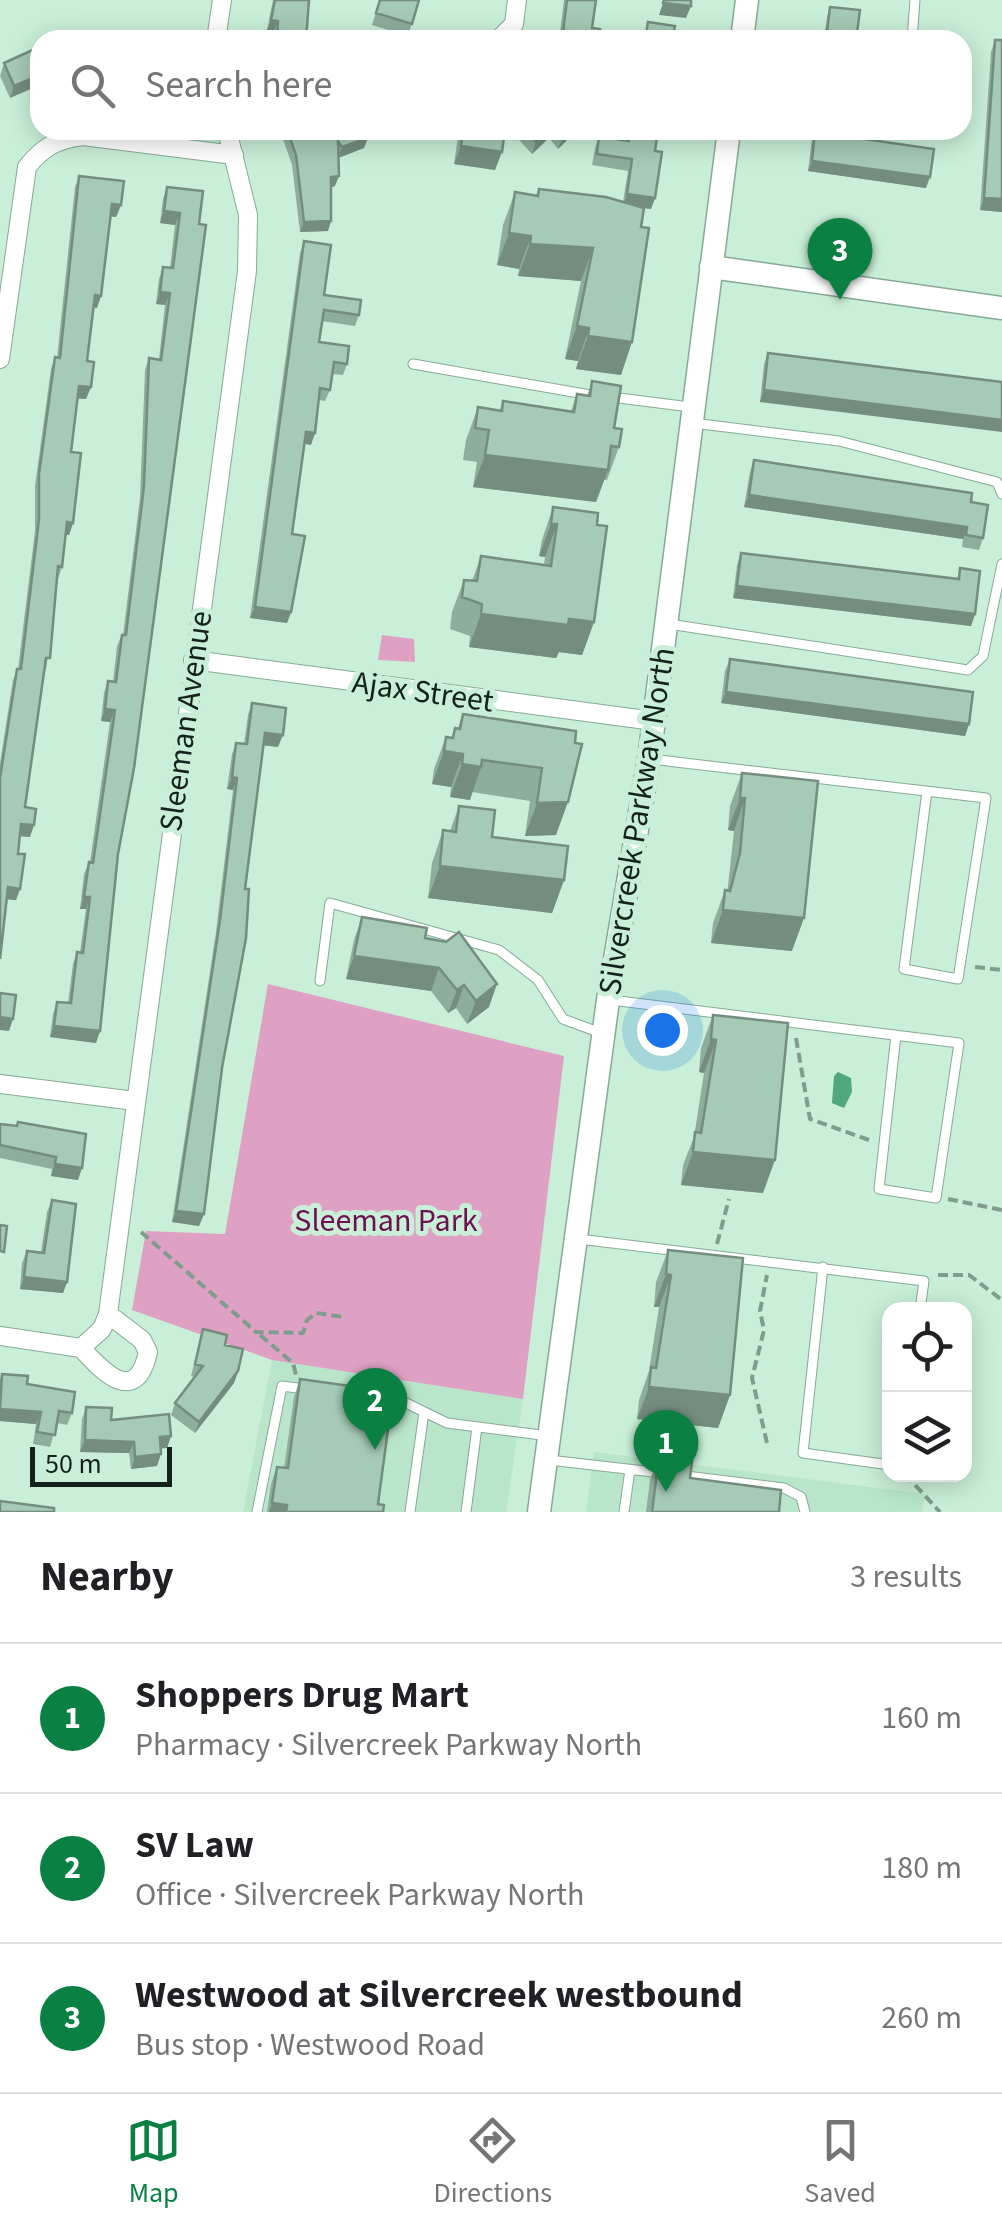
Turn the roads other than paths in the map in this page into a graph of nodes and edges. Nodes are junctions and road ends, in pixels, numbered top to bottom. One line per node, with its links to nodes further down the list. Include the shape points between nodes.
1 (222, 0): 5 (street)
2 (518, 0): 6 (street)
3 (747, 0): 7 (main road)
4 (915, 0): 8 (lane)
5 (218, 30)
6 (508, 30)
7 (743, 30)
8 (913, 30)
9 (58, 140): 16 (street, via 26,167)
10 (117, 140): 13 (street)
11 (230, 140): 13 (street, Sleeman Avenue)
12 (728, 140): 14 (main road, Silvercreek Parkway North)
13 (234, 154): 22 (street, Sleeman Avenue, via 248,215 247,271)
14 (711, 268): 15 (main road); 18 (main road, Silvercreek Parkway North)
15 (1002, 308)
16 (0, 359)
17 (414, 364): 18 (lane)
18 (692, 415): 19 (lane, via 839,442 996,482); 21 (main road, Silvercreek Parkway North)
19 (1002, 494)
20 (1002, 564): 21 (lane, via 983,656 968,670)
21 (666, 624): 23 (main road, Silvercreek Parkway North)
22 (193, 660): 23 (street, Ajax Street); 31 (street, Sleeman Avenue)
23 (654, 722): 24 (main road, Silvercreek Parkway North)
24 (649, 758): 25 (lane); 27 (main road, Silvercreek Parkway North)
25 (926, 790): 25 (lane, via 986,798 958,979 904,969)
26 (320, 981): 28 (lane, via 330,904 499,950 538,980 563,1019)
27 (608, 1000): 28 (main road, Silvercreek Parkway North); 29 (lane)
28 (604, 1034): 32 (main road, Silvercreek Parkway North)
29 (896, 1035): 29 (lane, via 959,1043 936,1198 878,1189)
30 (0, 1084): 31 (street)
31 (135, 1100): 35 (street, Sleeman Avenue)
32 (576, 1238): 33 (lane); 42 (main road, Silvercreek Parkway North)
33 (823, 1266): 34 (lane, via 924,1281); 43 (lane, via 803,1453)
34 (921, 1302)
35 (108, 1314): 37 (street); 37 (street, via 142,1340 148,1352 140,1374 117,1381)
36 (0, 1336): 37 (street)
37 (82, 1348)
38 (316, 1390): 45 (lane, via 282,1386)
39 (367, 1397): 40 (lane, via 402,1401)
40 (424, 1412): 41 (lane, via 447,1424); 46 (lane)
41 (477, 1427): 42 (lane); 47 (lane)
42 (548, 1448): 44 (lane); 48 (main road, Silvercreek Parkway North)
43 (882, 1464)
44 (630, 1470): 49 (lane); 50 (lane, via 784,1488 800,1497)
45 (256, 1512)
46 (410, 1512)
47 (466, 1512)
48 (540, 1512)
49 (624, 1512)
50 (805, 1512)

